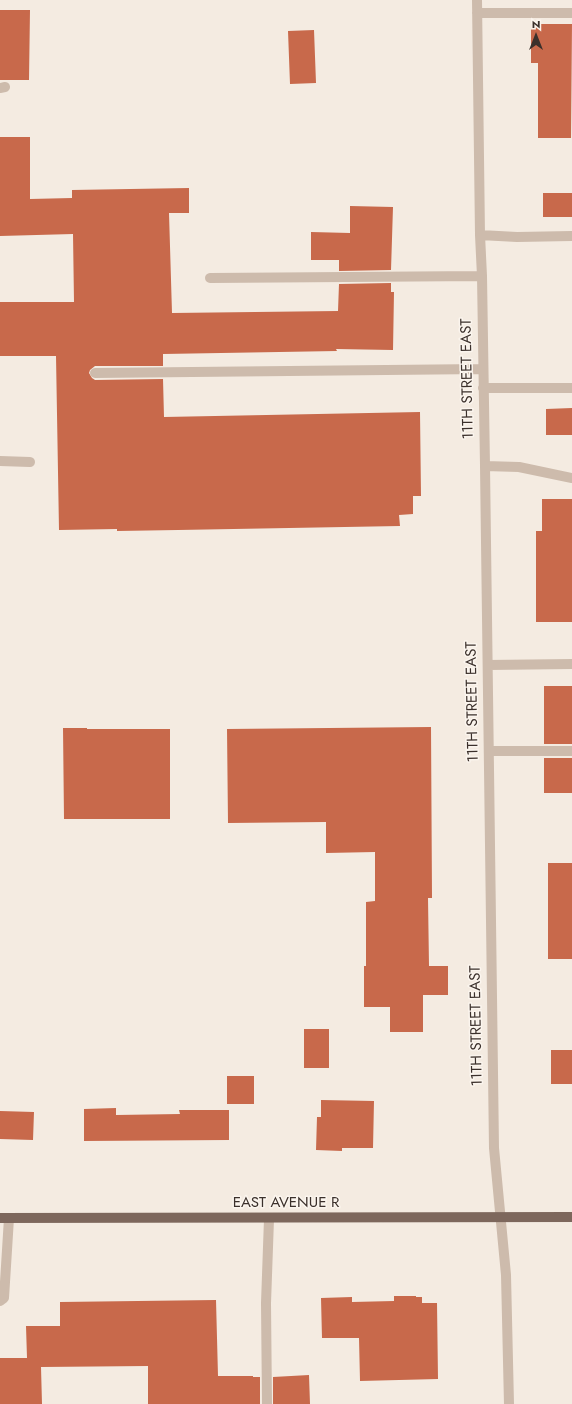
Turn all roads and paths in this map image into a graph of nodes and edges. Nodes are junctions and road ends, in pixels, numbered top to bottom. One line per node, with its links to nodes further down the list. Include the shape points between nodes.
1 (477, 0): 2 (street, 11TH STREET EAST)
2 (477, 13): 3 (street); 4 (street, 11TH STREET EAST)
3 (572, 13)
4 (480, 235): 5 (street); 6 (street, 11TH STREET EAST)
5 (572, 236)
6 (482, 276): 7 (street); 8 (street, 11TH STREET EAST)
7 (210, 278)
8 (483, 369): 9 (street); 10 (street, 11TH STREET EAST)
9 (96, 373)
10 (483, 388): 11 (street); 14 (street, 11TH STREET EAST)
11 (572, 388)
12 (0, 461): 13 (street)
13 (30, 462)
14 (485, 466): 15 (street, via 519,467); 17 (street, 11TH STREET EAST)
15 (572, 478)
16 (572, 664): 17 (street)
17 (488, 665): 18 (street, 11TH STREET EAST)
18 (489, 751): 19 (street); 20 (street, 11TH STREET EAST, via 494,1148)
19 (572, 751)
20 (500, 1217): 21 (main road, EAST AVENUE R); 23 (main road, EAST AVENUE R); 26 (street, 11TH STREET EAST, via 506,1275)
21 (572, 1217)
22 (4, 1218): 23 (main road, EAST AVENUE R); 24 (street, via 4,1298)
23 (270, 1219): 25 (street, via 266,1303)
24 (0, 1301)
25 (267, 1404)
26 (509, 1404)

